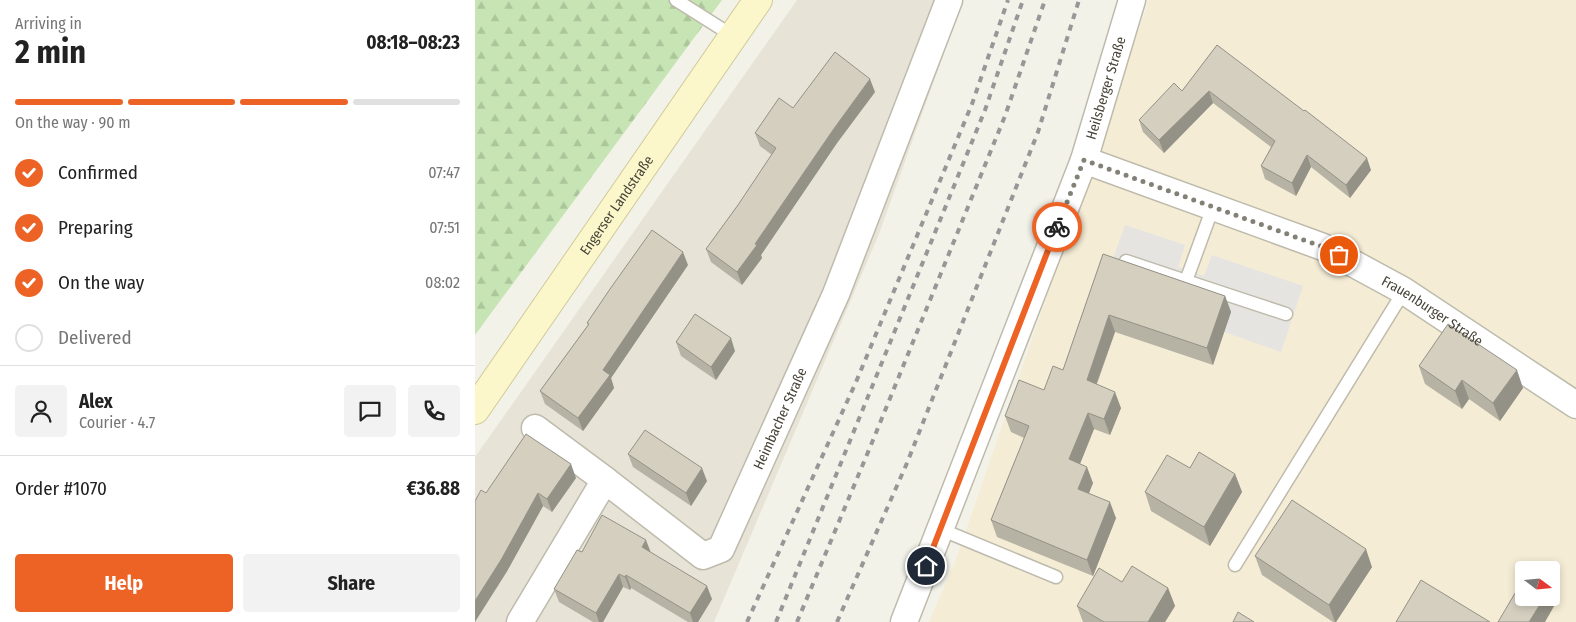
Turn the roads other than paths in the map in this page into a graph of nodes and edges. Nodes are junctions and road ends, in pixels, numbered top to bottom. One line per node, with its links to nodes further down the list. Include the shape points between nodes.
1 (676, 0): 5 (lane)
2 (758, 0): 5 (main road, Engerser Landstraße)
3 (949, 0): 15 (street, Heimbacher Straße, via 836,294 721,549 703,556)
4 (1132, 0): 6 (street, Heilsberger Straße)
5 (733, 36): 13 (main road, Engerser Landstraße)
6 (1084, 160): 7 (street, Frauenburger Straße); 16 (street, Heilsberger Straße)
7 (1213, 206): 9 (lane); 10 (street, Frauenburger Straße, via 1323,247)
8 (1125, 261): 9 (lane)
9 (1186, 281): 11 (lane)
10 (1404, 291): 12 (street, Frauenburger Straße); 17 (lane)
11 (1286, 314)
12 (1576, 405)
13 (475, 410)
14 (535, 428): 15 (street)
15 (605, 480): 19 (street)
16 (940, 529): 18 (lane); 20 (street, Heilsberger Straße)
17 (1235, 565)
18 (1056, 577)
19 (520, 622)
20 (904, 622)

